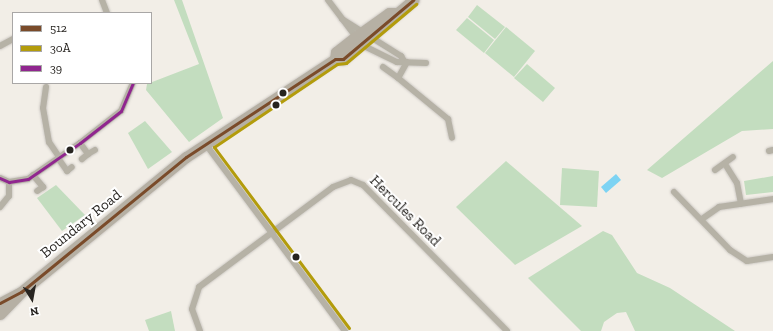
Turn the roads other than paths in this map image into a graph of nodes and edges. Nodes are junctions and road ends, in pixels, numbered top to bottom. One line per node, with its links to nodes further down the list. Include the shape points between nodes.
1 (102, 0): 4 (street)
2 (328, 0): 5 (street)
3 (413, 0): 5 (highway, Boundary Road, via 396,13 394,20)
4 (107, 12)
5 (361, 39): 8 (street, via 401,56); 8 (street, via 397,62); 16 (highway, Boundary Road, via 336,52 335,59)
6 (12, 40): 7 (street)
7 (0, 46)
8 (406, 61): 9 (street); 11 (street)
9 (426, 63)
10 (384, 67): 11 (street)
11 (398, 78): 14 (street, via 448,120)
12 (133, 84): 15 (street, via 121,111)
13 (46, 87): 19 (street, via 44,108 49,142)
14 (452, 138)
15 (80, 143): 18 (street); 19 (street)
16 (207, 146): 34 (street); 36 (highway, Boundary Road, via 186,157)
17 (95, 150): 18 (street)
18 (88, 154): 21 (street)
19 (58, 157): 24 (street); 25 (street, via 70,169)
20 (733, 157): 22 (street)
21 (82, 159)
22 (725, 164): 23 (street); 31 (street, via 737,183)
23 (715, 170)
24 (33, 175): 27 (street); 28 (street, via 45,185)
25 (61, 175)
26 (0, 178): 27 (street)
27 (10, 182): 32 (street, via 9,196)
28 (37, 191)
29 (674, 192): 33 (street)
30 (773, 199): 31 (street)
31 (741, 204): 33 (street, via 719,207)
32 (0, 207)
33 (702, 219): 35 (street, via 730,250 747,261 762,262)
34 (272, 233): 39 (street, Hercules Road, via 196,291 192,309); 40 (street); 41 (street, Hercules Road, via 343,181 357,181)
35 (773, 257)
36 (21, 292): 37 (highway, Boundary Road); 38 (highway, Boundary Road)
37 (0, 303)
38 (0, 314)
39 (200, 331)
40 (345, 331)
41 (506, 331)

